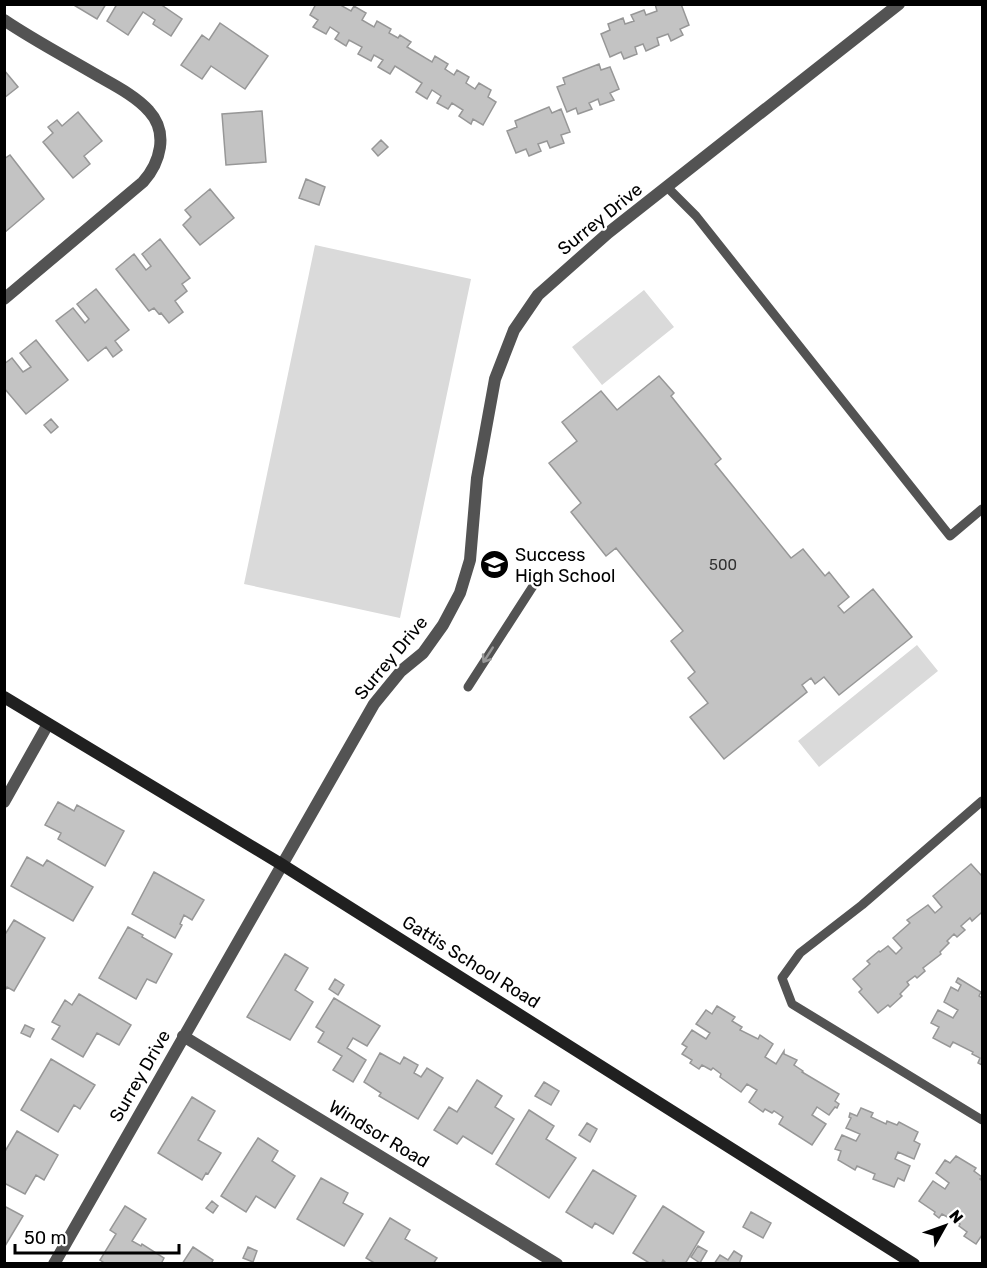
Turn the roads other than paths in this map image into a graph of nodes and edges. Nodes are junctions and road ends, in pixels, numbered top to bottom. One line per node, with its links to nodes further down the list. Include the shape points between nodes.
1 (899, 4): 3 (street, Surrey Drive)
2 (4, 20): 4 (street, via 142,105 158,125 160,141 159,158 143,182)
3 (667, 187): 5 (lane, via 696,216 950,536); 12 (street, Surrey Drive, via 559,275 538,295 514,330 495,379 477,478 470,560 460,593 423,653 401,671 374,704)
4 (4, 299)
5 (982, 508)
6 (535, 583): 7 (lane, one-way to 7)
7 (468, 687)
8 (4, 697): 9 (main road, Gattis School Road)
9 (48, 724): 11 (street); 12 (main road, Gattis School Road)
10 (982, 801): 14 (lane, via 862,905 800,952 782,978 792,1004)
11 (4, 802)
12 (281, 864): 13 (street, Surrey Drive); 17 (main road, Gattis School Road)
13 (183, 1036): 15 (street, Surrey Drive); 16 (street, Windsor Road)
14 (982, 1120)
15 (54, 1263)
16 (557, 1263)
17 (914, 1263)

